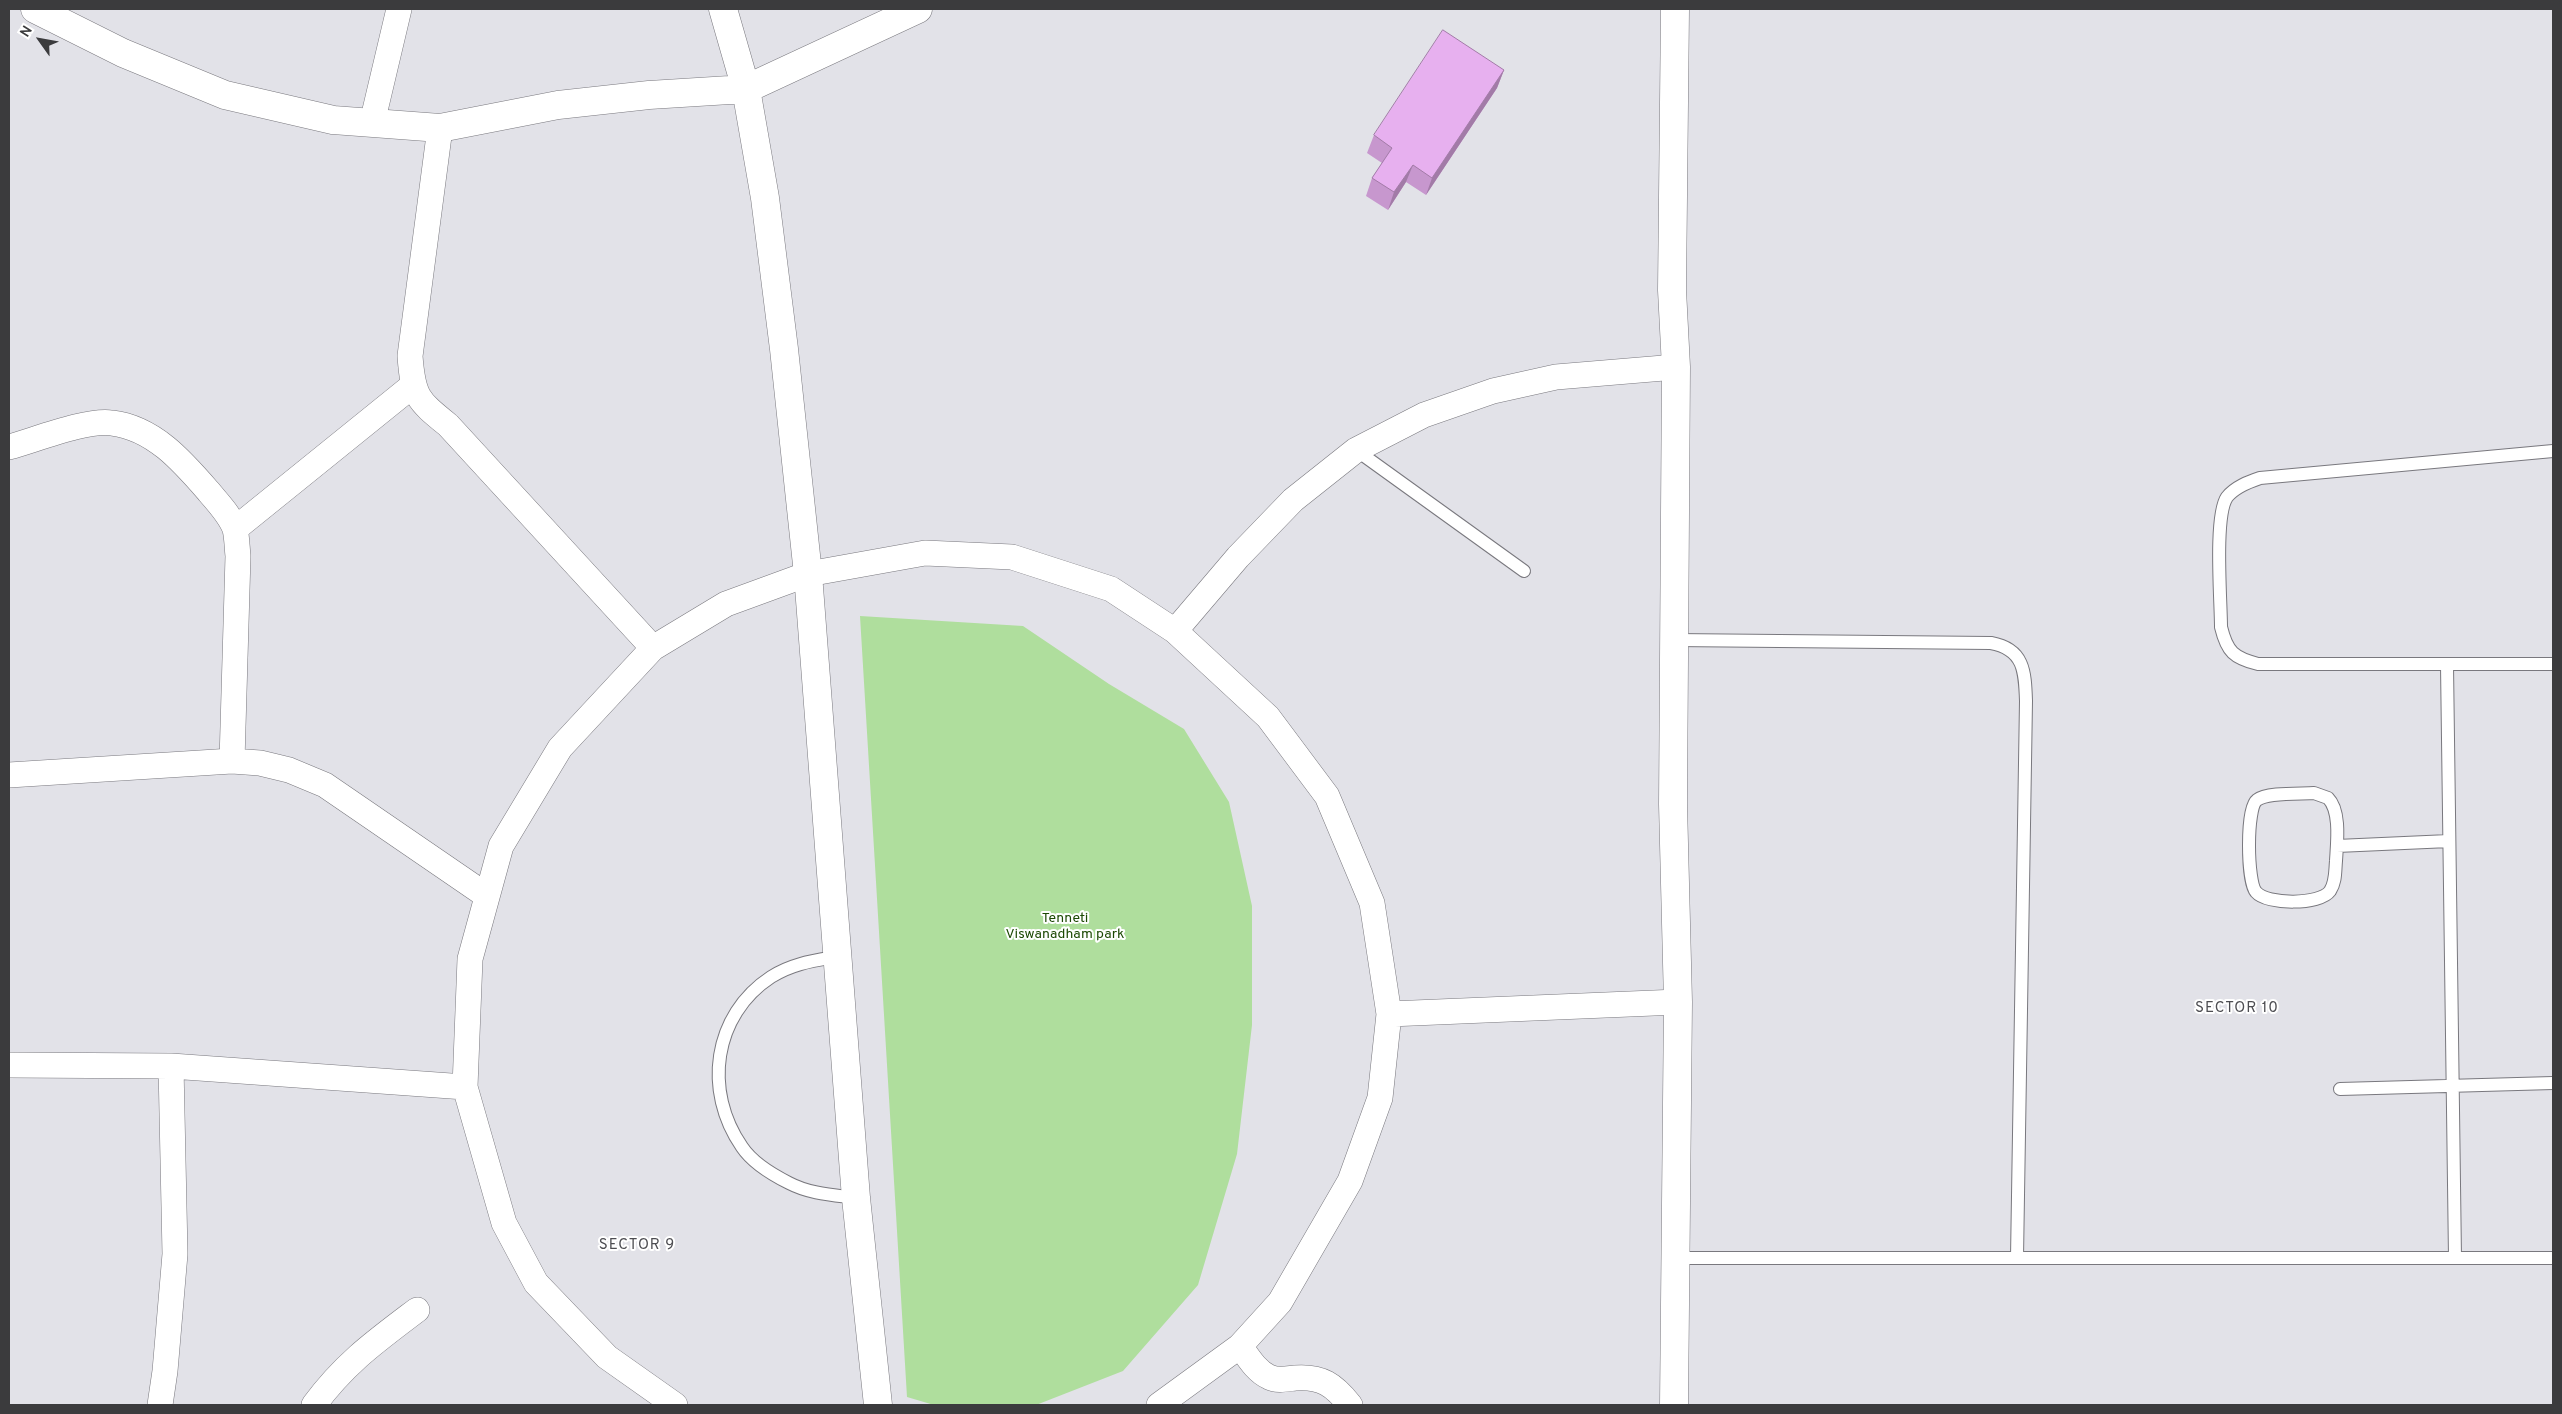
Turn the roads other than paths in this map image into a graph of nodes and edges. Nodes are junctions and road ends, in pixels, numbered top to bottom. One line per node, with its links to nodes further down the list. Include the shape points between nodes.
1 (35, 9): 7 (street, via 123,53 225,95 333,120)
2 (399, 9): 7 (street)
3 (723, 9): 6 (street)
4 (918, 9): 6 (street)
5 (1675, 9): 9 (street, via 1672,290)
6 (746, 89): 8 (street, via 558,105); 16 (street, via 784,349)
7 (372, 123): 8 (street)
8 (440, 128): 10 (street, via 410,356)
9 (1676, 367): 12 (street, via 1556,377 1493,391 1424,415); 18 (street)
10 (412, 386): 14 (street); 19 (street, via 426,407 448,425)
11 (9, 447): 14 (street, via 110,422 136,428 164,445 189,469 223,509)
12 (1356, 450): 15 (lane); 17 (street, via 1293,500 1238,557)
13 (2553, 451): 21 (lane, via 2260,478 2242,485 2227,497 2220,517 2221,627 2225,644 2234,655 2258,664)
14 (235, 529): 22 (street, via 238,556)
15 (1524, 571)
16 (808, 574): 17 (street, via 925,553 1012,557 1111,589); 19 (street, via 726,604); 27 (street)
17 (1175, 631): 29 (street, via 1268,717 1328,796 1372,903)
18 (1673, 640): 28 (street); 37 (lane, via 1991,643 2005,645 2021,663 2026,701)
19 (653, 648): 26 (street, via 560,748 501,846)
20 (2553, 664): 21 (lane)
21 (2446, 665): 24 (lane)
22 (232, 761): 23 (street); 26 (street, via 290,770 325,785)
23 (9, 775)
24 (2449, 841): 25 (lane); 33 (lane)
25 (2337, 846): 25 (lane, via 2334,883 2323,898 2315,901 2270,901 2260,896 2251,885 2250,814 2252,806 2263,797 2314,793 2328,798 2334,807)
26 (487, 896): 34 (street, via 470,959)
27 (835, 957): 36 (street); 36 (lane, via 797,964 770,977 749,996 730,1022 720,1051 717,1085 730,1125 742,1148 762,1166 790,1184 818,1193)
28 (1678, 1002): 29 (street); 38 (street)
29 (1389, 1014): 42 (street, via 1380,1098 1350,1181 1280,1302)
30 (9, 1064): 31 (street)
31 (170, 1066): 34 (street); 43 (street, via 175,1254)
32 (2553, 1083): 33 (lane)
33 (2452, 1086): 35 (lane); 39 (lane)
34 (465, 1087): 45 (street, via 504,1223 536,1283 607,1357)
35 (2340, 1089)
36 (856, 1198): 46 (street)
37 (2017, 1257): 38 (lane); 39 (lane)
38 (1674, 1258): 49 (street)
39 (2455, 1258): 40 (lane)
40 (2553, 1258)
41 (417, 1310): 44 (street, via 353,1359)
42 (1240, 1346): 47 (street); 48 (street, via 1259,1371 1270,1378 1318,1378 1327,1382)
43 (160, 1405)
44 (314, 1405)
45 (675, 1405)
46 (878, 1405)
47 (1159, 1405)
48 (1350, 1405)
49 (1674, 1405)

